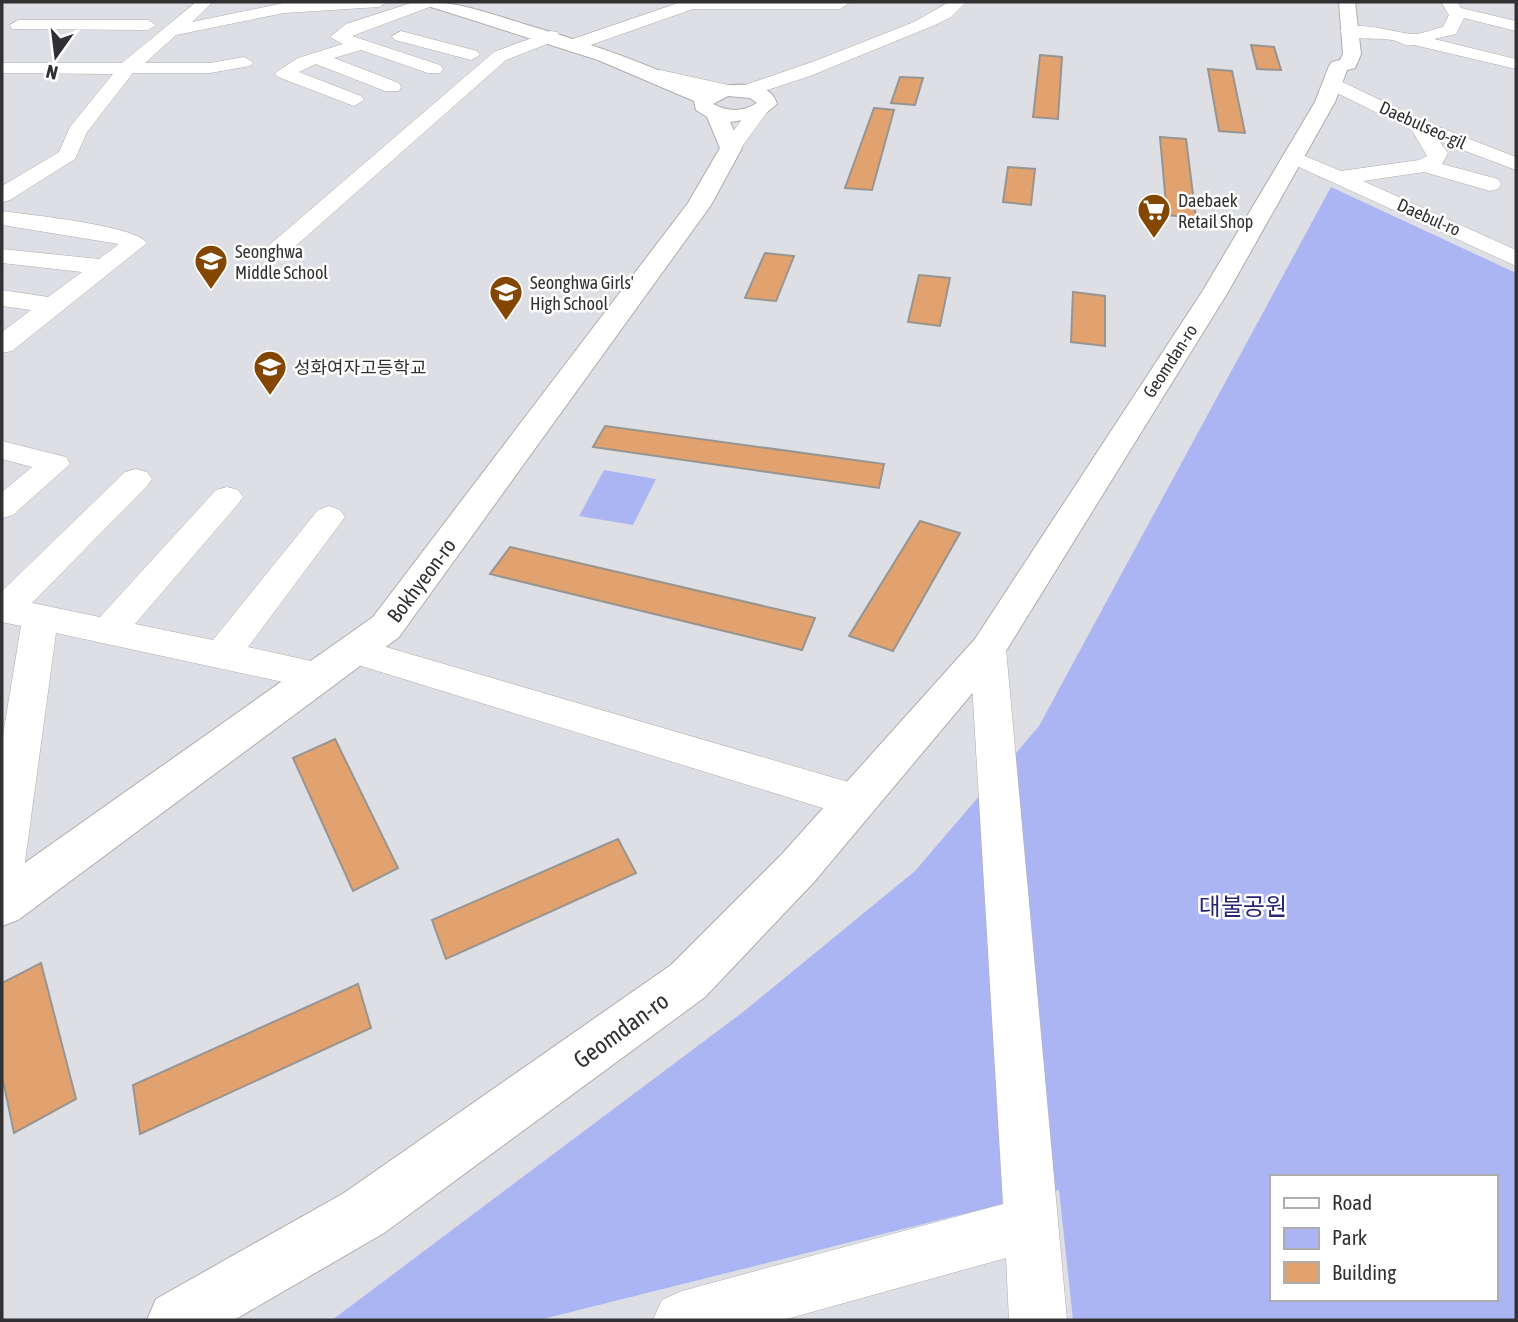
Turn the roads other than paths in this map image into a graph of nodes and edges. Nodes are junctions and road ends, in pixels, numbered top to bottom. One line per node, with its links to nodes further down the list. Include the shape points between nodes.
1 (379, 2): 8 (street)
2 (958, 2): 35 (street, via 925,23)
3 (1347, 2): 27 (main road, Geomdan-ro)
4 (441, 3): 22 (main road); 25 (street, via 359,25 339,37)
5 (695, 3): 7 (street); 26 (street)
6 (317, 4): 8 (street); 14 (street)
7 (840, 4)
8 (345, 5): 16 (street)
9 (1456, 5): 11 (street); 18 (street); 24 (street, via 1457,31)
10 (110, 8): 13 (street, via 76,8)
11 (1516, 12)
12 (198, 14): 14 (street); 17 (street, via 178,9); 19 (street); 21 (street)
13 (28, 17): 17 (street); 23 (street)
14 (234, 17): 20 (street)
15 (1331, 20): 27 (main road, Geomdan-ro)
16 (289, 24)
17 (148, 25): 19 (street)
18 (1516, 26)
19 (173, 28): 33 (street)
20 (265, 32)
21 (221, 36)
22 (551, 36): 26 (main road); 51 (street, via 500,56)
23 (2, 37)
24 (1413, 40): 27 (street); 31 (street)
25 (363, 44): 28 (street, via 396,35); 29 (street); 34 (street)
26 (576, 44): 36 (main road)
27 (1339, 54): 42 (street, Daebulseo-gil); 44 (main road, Geomdan-ro, via 1325,102)
28 (471, 55)
29 (317, 58): 37 (street); 39 (street, via 284,73)
30 (244, 62): 33 (street, via 211,68)
31 (1516, 64)
32 (2, 68): 33 (street)
33 (128, 68): 49 (street, via 77,131 68,155)
34 (434, 69)
35 (799, 75): 38 (street); 40 (street)
36 (660, 76): 38 (street); 41 (main road)
37 (392, 87)
38 (736, 91): 40 (main road); 41 (main road)
39 (354, 100)
40 (762, 105): 41 (main road, via 738,115); 43 (street)
41 (710, 106): 43 (main road)
42 (1421, 127): 45 (street, Daebulseo-gil); 46 (street, via 1438,153)
43 (731, 148): 66 (main road, Bokhyeon-ro, via 699,205 386,627)
44 (1295, 158): 47 (street, Daebul-ro); 65 (main road, Geomdan-ro)
45 (1516, 164)
46 (1425, 166): 47 (street, Daebul-ro); 48 (street)
47 (1341, 177): 53 (street, Daebul-ro)
48 (1490, 184)
49 (2, 195)
50 (2, 218): 54 (street, via 123,237 135,243)
51 (275, 252)
52 (2, 256): 54 (street)
53 (1516, 259)
54 (103, 267): 56 (street)
55 (2, 299): 56 (street)
56 (53, 306): 57 (street)
57 (2, 345)
58 (2, 450): 61 (street, via 55,464)
59 (136, 479): 63 (street)
60 (227, 497): 64 (street)
61 (2, 508)
62 (328, 517): 67 (street)
63 (15, 612): 64 (street); 70 (street)
64 (108, 631): 67 (street)
65 (988, 649): 69 (main road, Geomdan-ro); 72 (street)
66 (355, 650): 68 (main road, Bokhyeon-ro); 69 (street)
67 (222, 655): 68 (street)
68 (320, 676): 71 (main road, Bokhyeon-ro)
69 (856, 801): 73 (main road, Geomdan-ro, via 688,981 364,1213)
70 (2, 869)
71 (2, 905)
72 (1030, 1224): 74 (street); 75 (street)
73 (177, 1320)
74 (682, 1320)
75 (1038, 1320)

